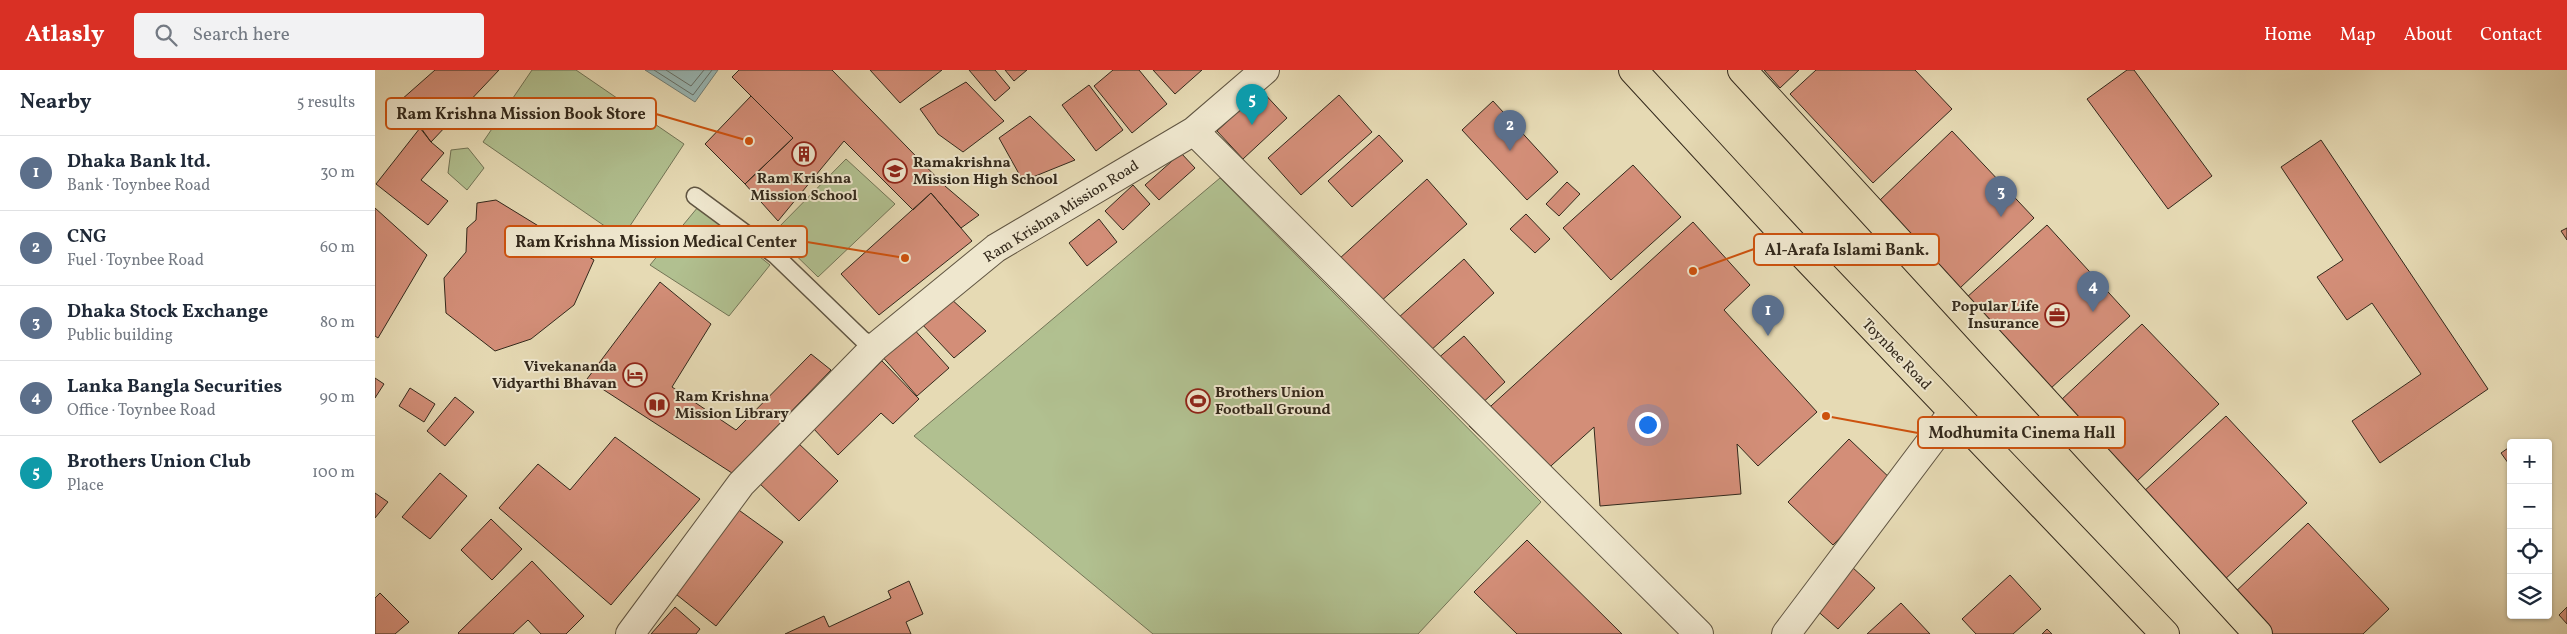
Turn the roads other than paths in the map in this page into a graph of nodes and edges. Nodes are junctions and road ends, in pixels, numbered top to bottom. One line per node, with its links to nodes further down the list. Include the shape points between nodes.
1 (1265, 70): 4 (street, Ram Krishna Mission Road)
2 (1633, 70): 7 (main road, Toynbee Road, via 1793,245)
3 (1742, 70): 12 (main road)
4 (1194, 131): 6 (street, Ram Krishna Mission Road, via 996,248); 9 (street)
5 (695, 196): 6 (lane, via 775,255)
6 (875, 347): 8 (street, Ram Krishna Mission Road, via 741,484)
7 (1953, 412): 10 (street); 11 (main road, Toynbee Road)
8 (630, 634)
9 (1699, 634)
10 (1786, 634)
11 (2165, 634)
12 (2257, 634)

